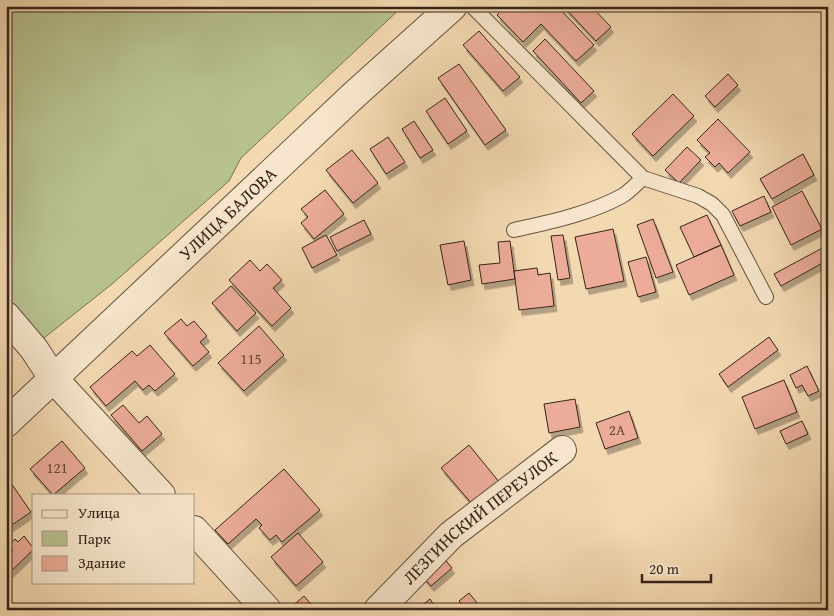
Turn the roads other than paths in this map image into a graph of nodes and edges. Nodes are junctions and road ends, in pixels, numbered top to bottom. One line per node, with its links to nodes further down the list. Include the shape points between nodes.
1 (453, 6): 7 (street, УЛИЦА БАЛОВА)
2 (472, 6): 3 (lane)
3 (643, 178): 4 (lane, via 624,195 606,203); 5 (lane, via 712,204 723,215)
4 (514, 230)
5 (766, 297)
6 (6, 316): 7 (street)
7 (53, 378): 8 (street, УЛИЦА БАЛОВА); 10 (street)
8 (6, 423)
9 (562, 450): 13 (street, ЛЕЗГИНСКИЙ ПЕРЕУЛОК, via 451,535)
10 (160, 494)
11 (195, 531): 12 (street)
12 (267, 610)
13 (378, 610)

